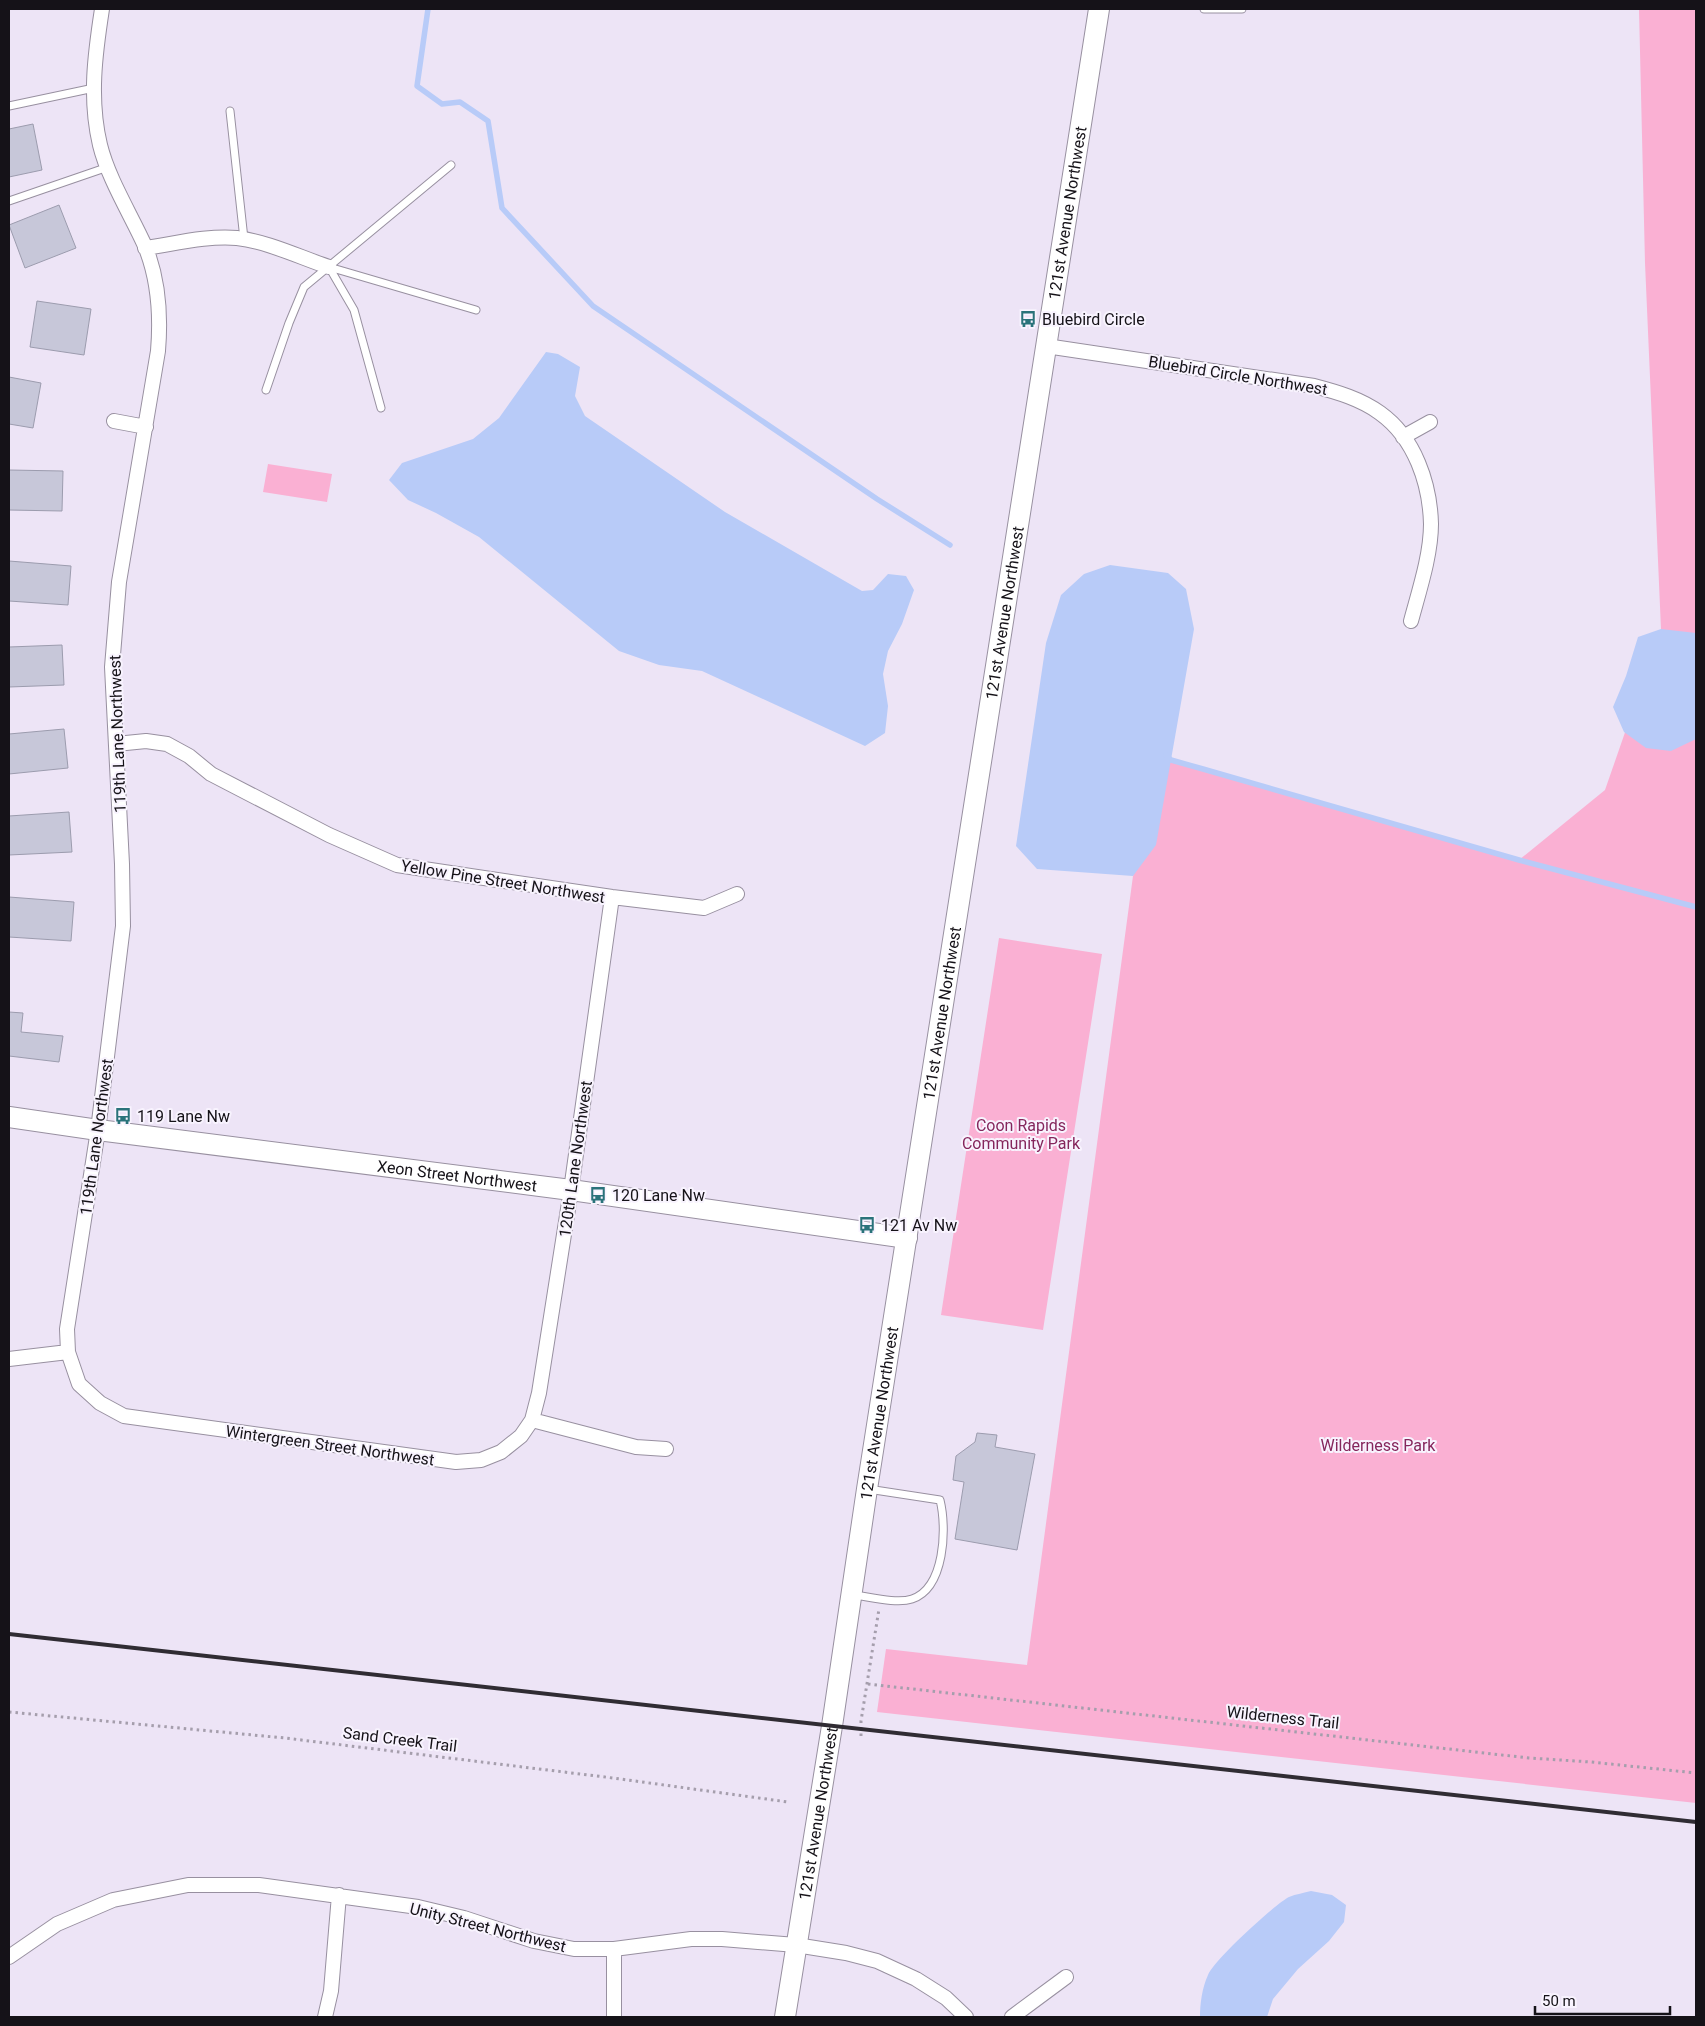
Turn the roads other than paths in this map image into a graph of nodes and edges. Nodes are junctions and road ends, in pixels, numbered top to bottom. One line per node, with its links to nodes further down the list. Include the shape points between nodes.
1 (102, 9): 5 (street, 119th Lane Northwest)
2 (1099, 9): 15 (street, 121st Avenue Northwest)
3 (1204, 9): 4 (lane)
4 (1242, 9)
5 (94, 88): 6 (lane); 9 (street, 119th Lane Northwest, via 100,146)
6 (9, 106)
7 (230, 111): 11 (lane)
8 (451, 165): 13 (lane)
9 (109, 167): 10 (lane); 12 (street, 119th Lane Northwest)
10 (9, 201)
11 (244, 240): 12 (street, via 211,239); 13 (street)
12 (145, 248): 20 (street, 119th Lane Northwest, via 157,287 161,320)
13 (329, 267): 14 (lane); 16 (lane, via 304,287); 17 (lane, via 354,310)
14 (476, 310)
15 (1046, 346): 21 (street, Bluebird Circle Northwest, via 1336,391 1381,413); 29 (street, 121st Avenue Northwest)
16 (266, 390)
17 (381, 408)
18 (114, 421): 20 (street)
19 (1430, 422): 21 (street)
20 (146, 427): 23 (street, 119th Lane Northwest, via 115,621 112,667)
21 (1403, 437): 22 (street, Bluebird Circle Northwest, via 1419,463 1431,525)
22 (1411, 621)
23 (116, 744): 25 (street, Yellow Pine Street Northwest, via 146,741 167,744 211,774 397,866); 27 (street, 119th Lane Northwest, via 123,926)
24 (737, 894): 25 (street, Yellow Pine Street Northwest, via 704,908)
25 (612, 897): 28 (street, 120th Lane Northwest)
26 (9, 1117): 27 (street, Xeon Street Northwest)
27 (98, 1130): 28 (street, Xeon Street Northwest); 30 (street, 119th Lane Northwest, via 68,1329)
28 (571, 1190): 29 (street, Xeon Street Northwest); 32 (street, 120th Lane Northwest)
29 (907, 1238): 34 (street, 121st Avenue Northwest)
30 (68, 1352): 31 (street); 32 (street, Wintergreen Street Northwest, via 79,1384 100,1403 124,1416 456,1462 481,1460 501,1452 521,1436)
31 (9, 1359)
32 (532, 1420): 33 (street, via 636,1447)
33 (666, 1449)
34 (867, 1489): 35 (street, 121st Avenue Northwest); 35 (lane, via 940,1500 943,1515 937,1575 931,1586 911,1600)
35 (851, 1595): 37 (street, 121st Avenue Northwest)
36 (340, 1895): 38 (street, Unity Street Northwest, via 418,1907 534,1941 574,1949); 39 (street, Unity Street Northwest, via 259,1886 188,1885 113,1900 57,1924); 41 (street, via 331,1991)
37 (796, 1945): 38 (street, Unity Street Northwest, via 722,1938); 43 (street, 121st Avenue Northwest); 44 (street, Unity Street Northwest, via 877,1961 916,1979 946,1998)
38 (614, 1949): 42 (street)
39 (10, 1954)
40 (1066, 1977): 45 (street)
41 (325, 2017)
42 (614, 2017)
43 (785, 2017)
44 (966, 2017)
45 (1012, 2017)

